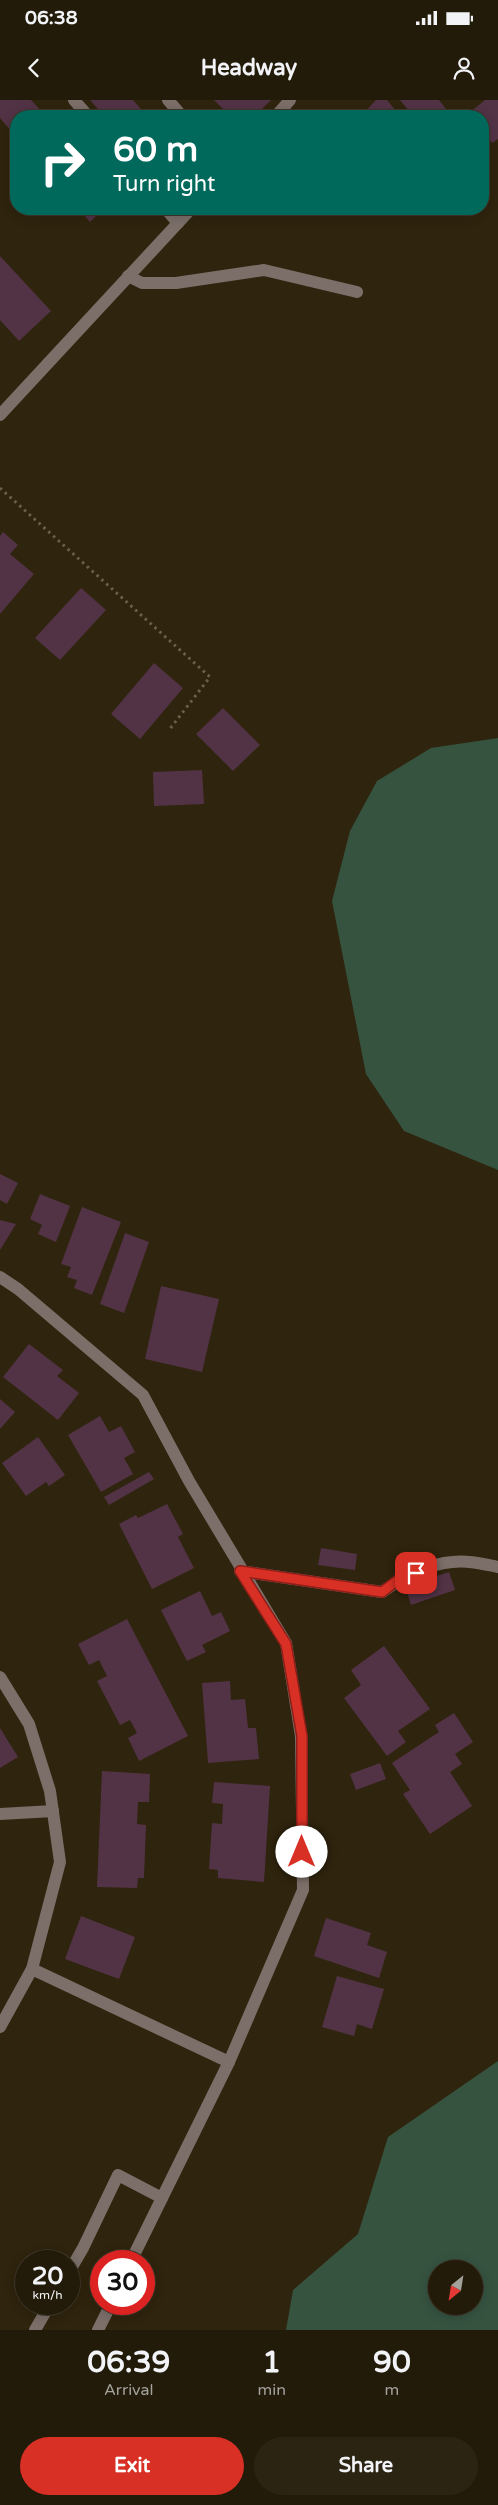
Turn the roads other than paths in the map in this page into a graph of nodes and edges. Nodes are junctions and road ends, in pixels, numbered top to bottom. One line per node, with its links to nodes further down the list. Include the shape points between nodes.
1 (74, 100): 4 (street)
2 (168, 100): 5 (street)
3 (290, 100): 6 (street)
4 (83, 110)
5 (177, 110)
6 (281, 110)
7 (172, 215): 9 (street)
8 (185, 215): 9 (street)
9 (178, 222): 10 (street)
10 (128, 276): 11 (street, via 142,283 176,283 264,270); 12 (street)
11 (357, 292)
12 (0, 415)
13 (0, 1277): 15 (street, via 143,1395)
14 (498, 1567): 15 (street, via 452,1562 398,1580 382,1592)
15 (240, 1571): 21 (street, via 286,1644 302,1736 303,1890)
16 (0, 1677): 17 (street, via 29,1724)
17 (53, 1811): 18 (street); 19 (street, via 60,1862)
18 (0, 1814)
19 (32, 1969): 20 (street); 21 (street)
20 (0, 2027)
21 (229, 2062): 22 (street)
22 (162, 2198): 23 (street); 24 (street, via 118,2175)
23 (137, 2250)
24 (80, 2253)
25 (44, 2315): 27 (street)
26 (106, 2315): 28 (street)
27 (35, 2330)
28 (98, 2330)

